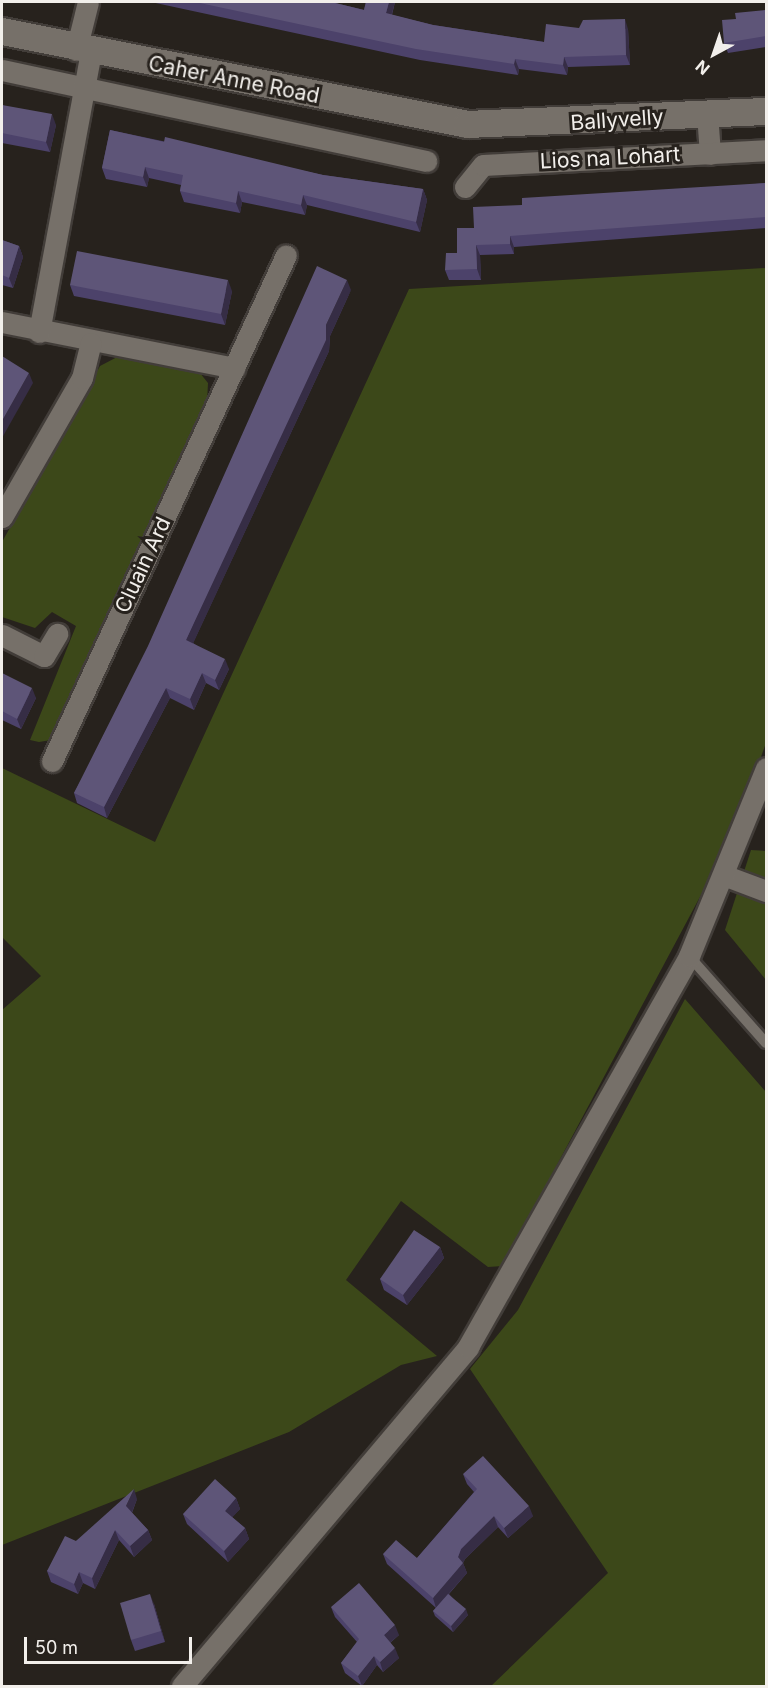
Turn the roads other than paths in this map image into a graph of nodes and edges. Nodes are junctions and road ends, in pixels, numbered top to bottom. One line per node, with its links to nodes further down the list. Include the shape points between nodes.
1 (88, 2): 3 (street)
2 (2, 31): 3 (street, Caher Anne Road)
3 (84, 51): 5 (street); 8 (street, Caher Anne Road)
4 (2, 70): 5 (street)
5 (84, 90): 11 (street); 15 (street)
6 (766, 111): 7 (street, Ballyvelly)
7 (707, 113): 8 (street, Ballyvelly); 10 (street)
8 (467, 124)
9 (766, 150): 10 (street, Lios na Lohart)
10 (710, 154): 12 (street, Lios na Lohart, via 483,165)
11 (426, 161)
12 (465, 187)
13 (286, 255): 17 (street, Cluain Ard)
14 (2, 322): 15 (street)
15 (39, 332): 16 (street)
16 (91, 343): 17 (street); 18 (street, via 82,378)
17 (234, 368): 21 (street, Cluain Ard)
18 (2, 517)
19 (57, 634): 20 (street, via 44,656)
20 (2, 635)
21 (52, 761)
22 (766, 768): 23 (street)
23 (726, 876): 24 (street); 25 (street)
24 (766, 891)
25 (689, 956): 26 (lane); 27 (street, via 468,1347)
26 (766, 1043)
27 (182, 1686)

